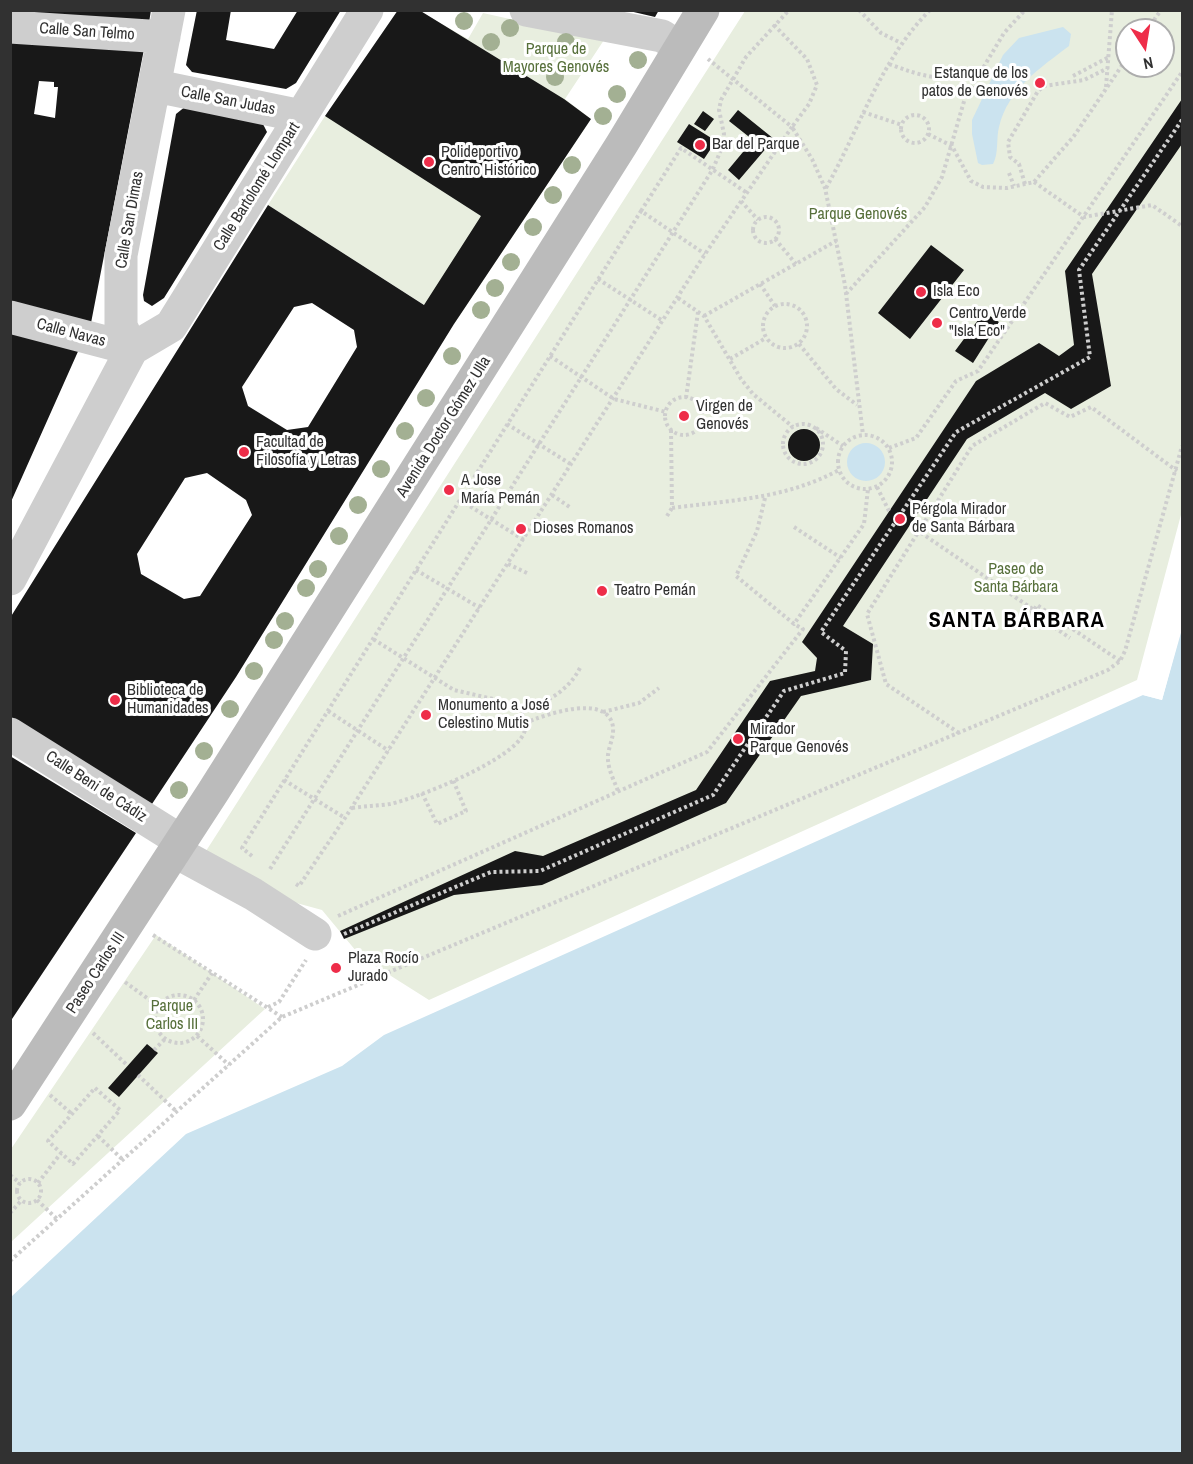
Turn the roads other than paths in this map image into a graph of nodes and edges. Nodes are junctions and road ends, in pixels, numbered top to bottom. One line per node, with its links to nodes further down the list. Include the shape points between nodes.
1 (367, 10): 8 (street, Calle Bartolomé Llompart)
2 (526, 10): 6 (street, via 663,36)
3 (703, 10): 6 (street, Avenida Doctor Gómez Ulla)
4 (166, 24): 5 (street, Calle San Telmo); 7 (street, Calle San Dimas)
5 (10, 27)
6 (682, 44): 13 (street, Avenida Doctor Gómez Ulla)
7 (156, 86): 8 (street, Calle San Judas); 10 (street, Calle San Dimas, via 121,255 121,326)
8 (301, 116): 10 (street, Calle Bartolomé Llompart, via 171,326)
9 (10, 317): 10 (street, Calle Navas)
10 (132, 350): 11 (street)
11 (10, 579)
12 (10, 734): 13 (street, Calle Beni de Cádiz)
13 (178, 846): 14 (street, via 261,881); 15 (street, Paseo Carlos III)
14 (328, 934)
15 (10, 1104)

